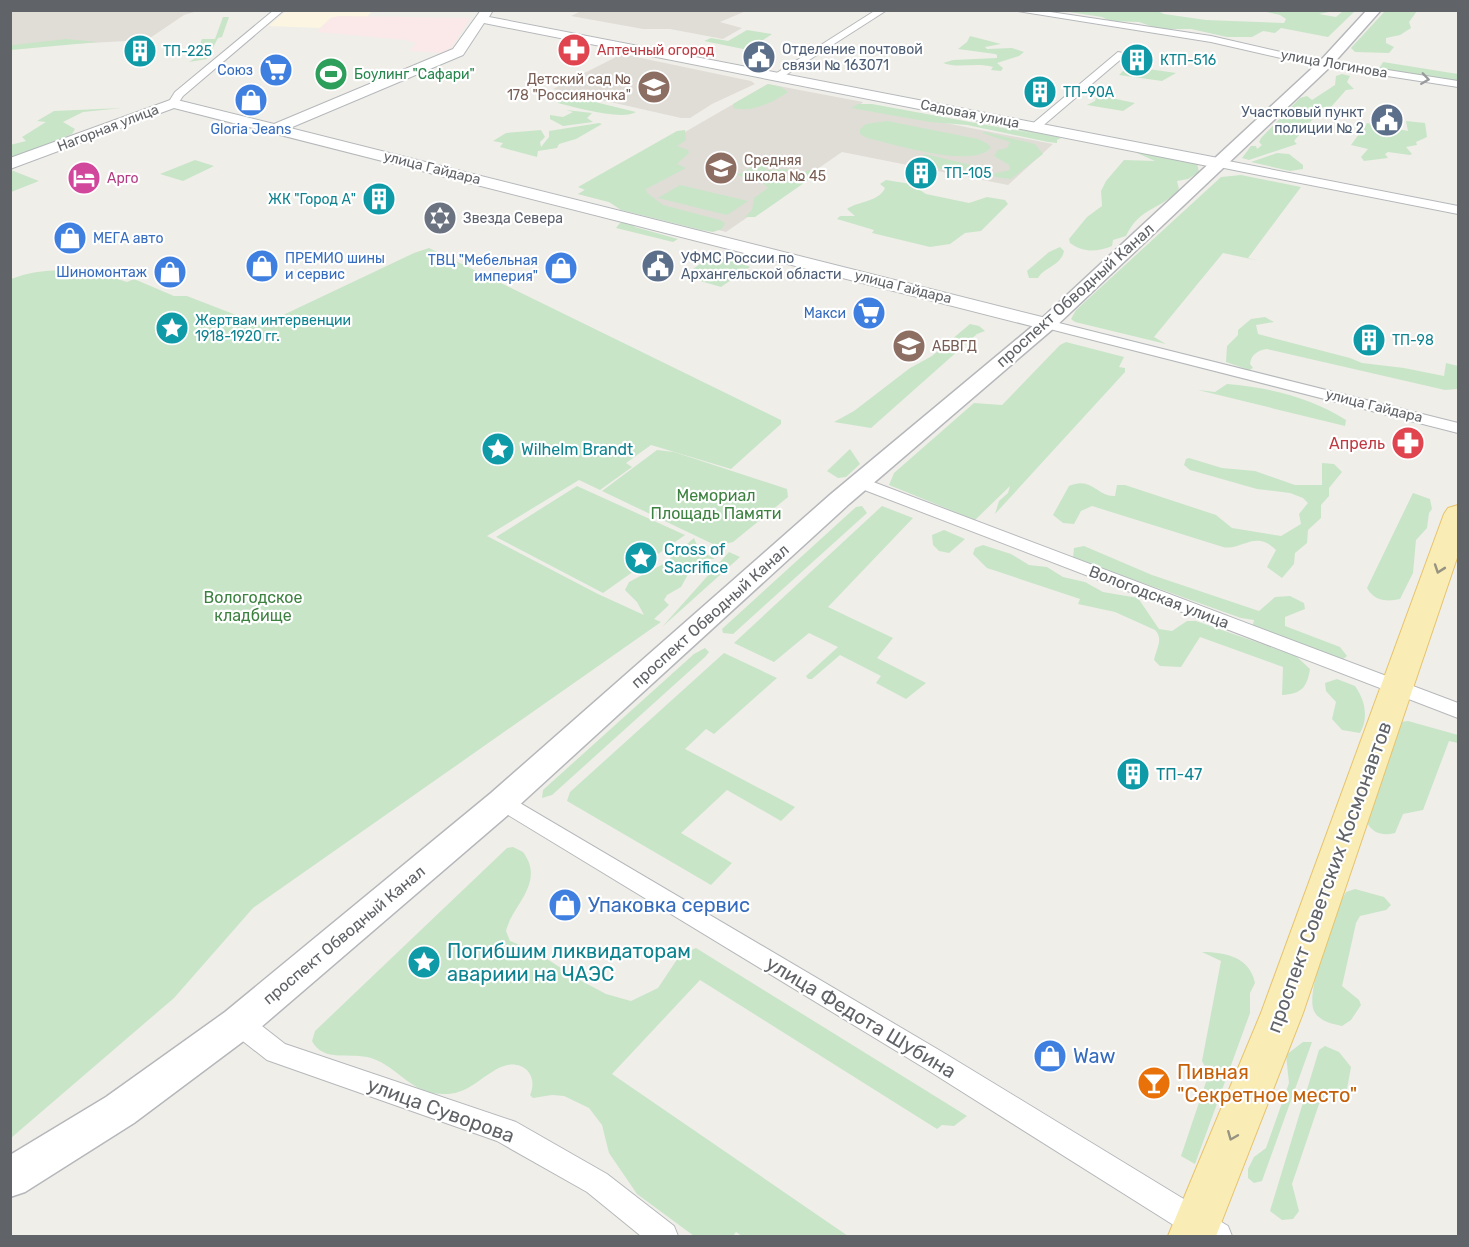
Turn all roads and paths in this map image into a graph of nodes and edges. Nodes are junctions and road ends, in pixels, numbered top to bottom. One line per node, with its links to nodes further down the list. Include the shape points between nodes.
1 (280, 10): 11 (street, Нагорная улица)
2 (884, 10): 9 (street)
3 (1015, 10): 7 (street, улица Логинова)
4 (1375, 10): 7 (main road, проспект Обводный Канал)
5 (485, 15): 9 (street, Садовая улица); 13 (street, via 458,52)
6 (1122, 54): 12 (street)
7 (1330, 58): 8 (street, улица Логинова); 10 (street, улица Логинова, one-way to 10); 14 (main road, проспект Обводный Канал)
8 (1438, 69)
9 (777, 76): 12 (street, Садовая улица)
10 (1458, 84)
11 (173, 103): 13 (street, улица Гайдара); 15 (street, Нагорная улица)
12 (1035, 127): 14 (street, Садовая улица)
13 (275, 129): 17 (street, улица Гайдара)
14 (1218, 163): 16 (street, Садовая улица); 17 (main road, проспект Обводный Канал)
15 (10, 164)
16 (1458, 210)
17 (1047, 324): 18 (street, улица Гайдара); 19 (main road, проспект Обводный Канал)
18 (1458, 428)
19 (860, 482): 21 (street, Вологодская улица); 23 (main road, проспект Обводный Канал)
20 (1458, 514): 21 (main road, проспект Советских Космонавтов, one-way to 21)
21 (1397, 687): 22 (street, Вологодская улица); 26 (main road, проспект Советских Космонавтов, one-way to 26)
22 (1458, 711)
23 (503, 801): 24 (main road, проспект Обводный Канал); 26 (street, улица Федота Шубина, via 935,1061)
24 (239, 1023): 25 (main road, проспект Обводный Канал, via 120,1110); 27 (street, улица Суворова, via 276,1052 506,1131 597,1183)
25 (10, 1178)
26 (1202, 1232)
27 (663, 1236)

